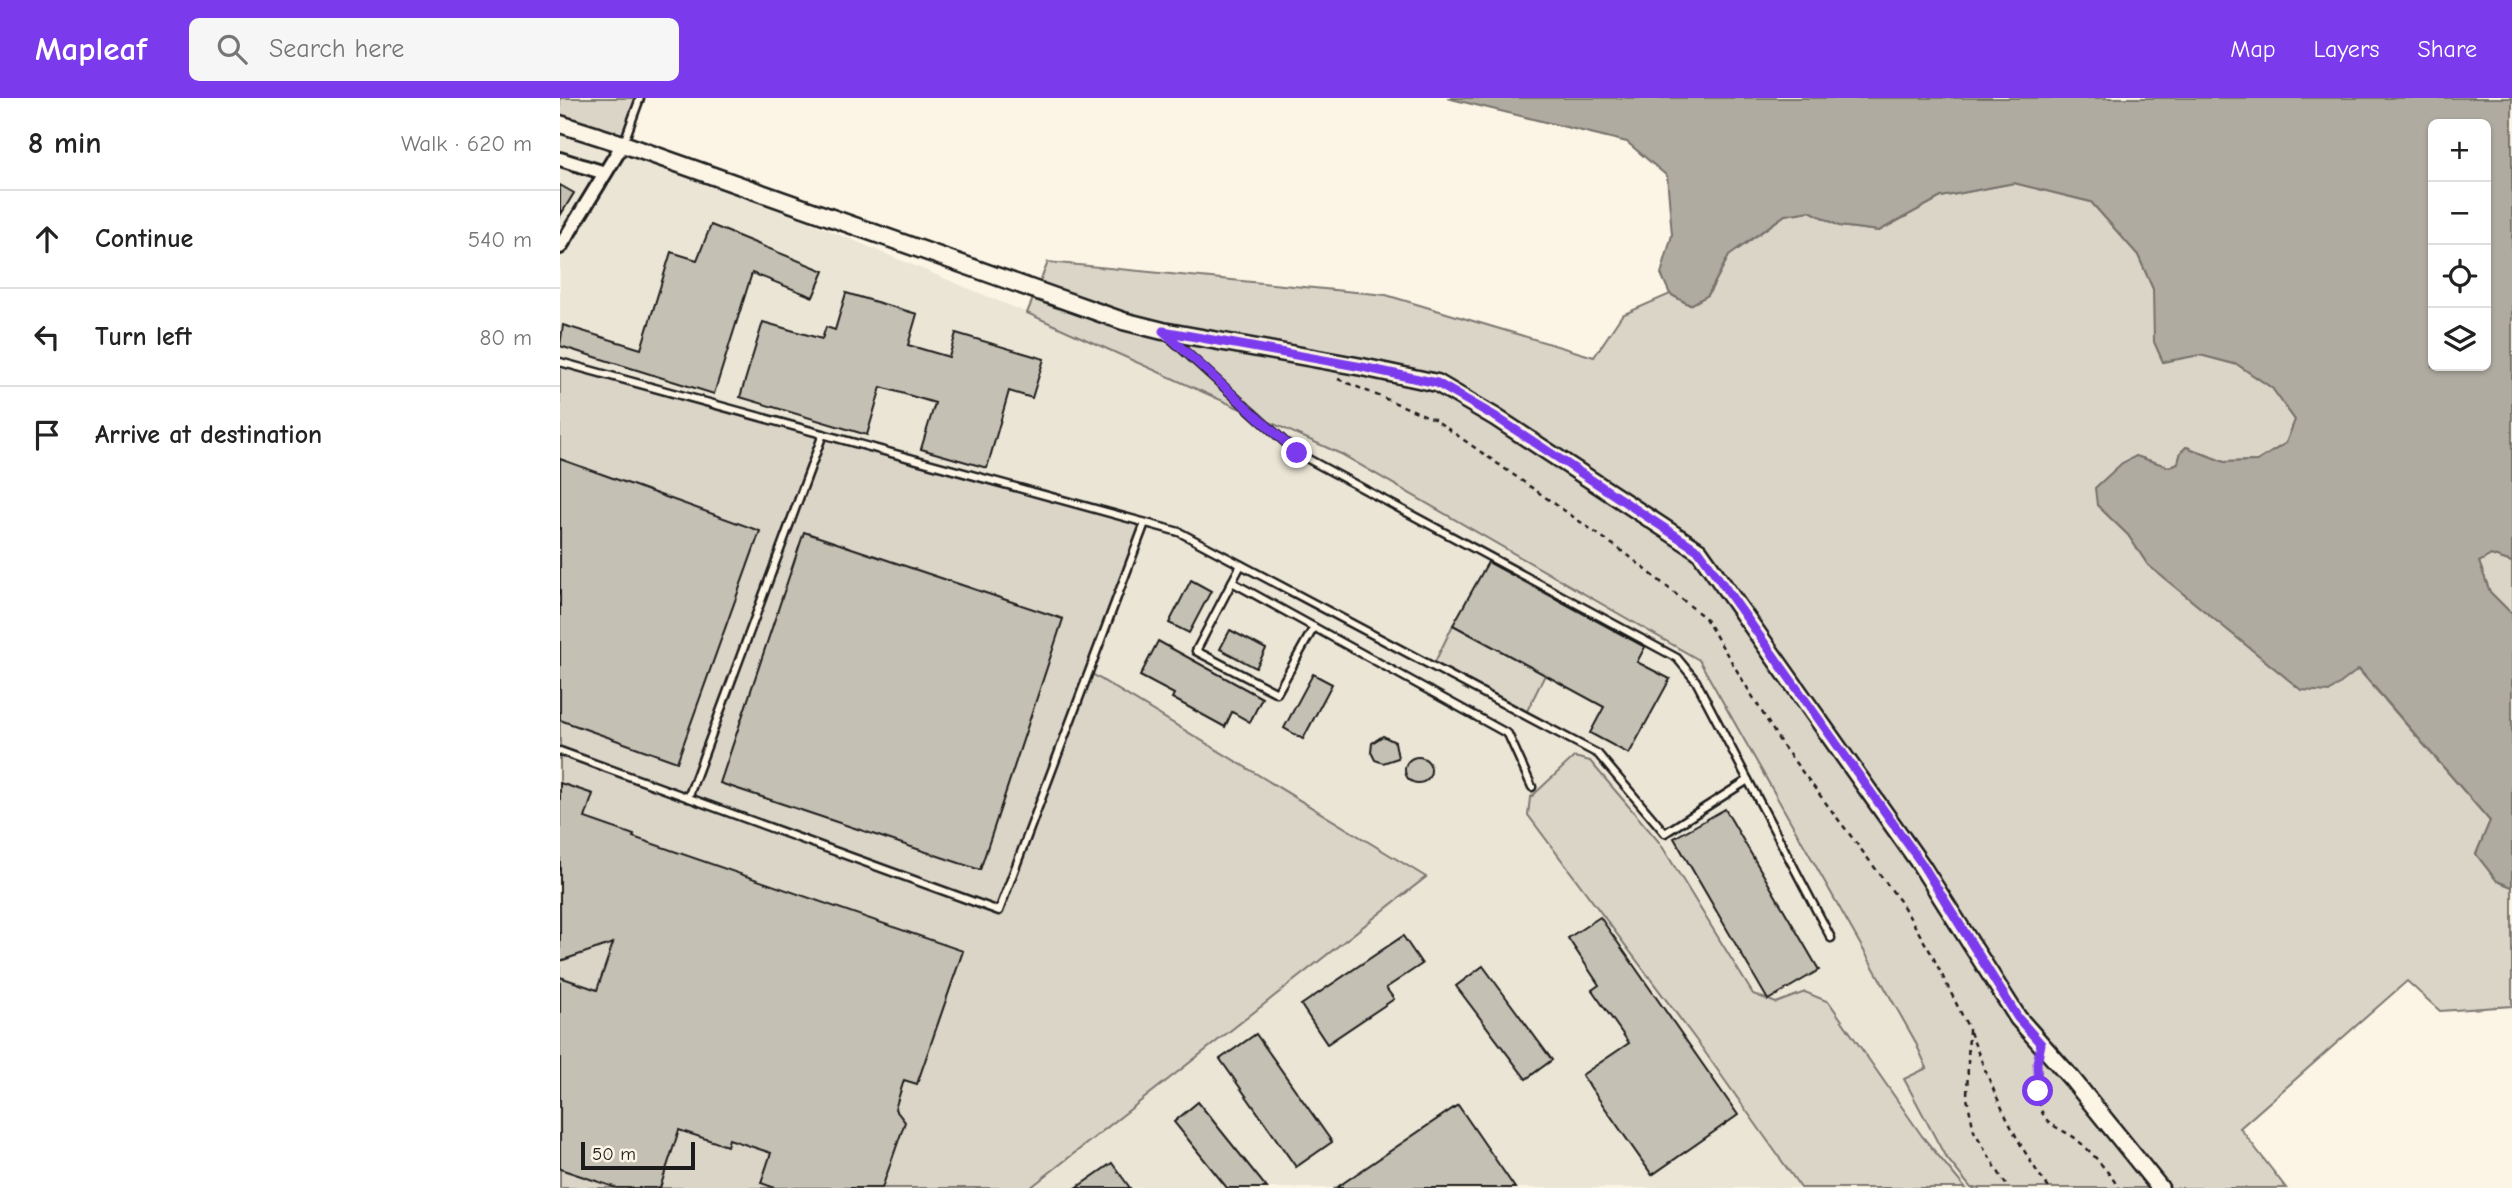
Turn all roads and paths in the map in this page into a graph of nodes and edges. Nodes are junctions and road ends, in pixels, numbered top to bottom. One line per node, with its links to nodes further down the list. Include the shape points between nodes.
1 (640, 98): 3 (lane)
2 (560, 124): 3 (street)
3 (624, 144): 5 (street); 7 (street, via 1123,321)
4 (560, 159): 5 (street)
5 (606, 173): 6 (street)
6 (560, 247)
7 (1163, 331): 15 (lane, via 1297,453 1677,658 1696,681); 20 (street, via 1437,383 1699,551 1922,864 2018,1018)
8 (560, 362): 9 (lane)
9 (823, 434): 10 (lane); 17 (lane)
10 (1145, 523): 11 (lane, via 1179,532); 17 (lane, via 999,911)
11 (1241, 565): 12 (lane); 15 (lane, via 1598,754 1665,832)
12 (1232, 582): 13 (lane); 13 (lane, via 1196,651 1277,693)
13 (1314, 627): 16 (lane, via 1508,734)
14 (560, 751): 17 (lane)
15 (1748, 780): 18 (lane)
16 (1532, 787)
17 (688, 798)
18 (1831, 938)
19 (1969, 1029): 21 (path, via 1995,1094)
20 (2041, 1044): 22 (path, via 2037,1075 2043,1116 2082,1144); 23 (street)
21 (2049, 1188)
22 (2119, 1188)
23 (2160, 1188)

